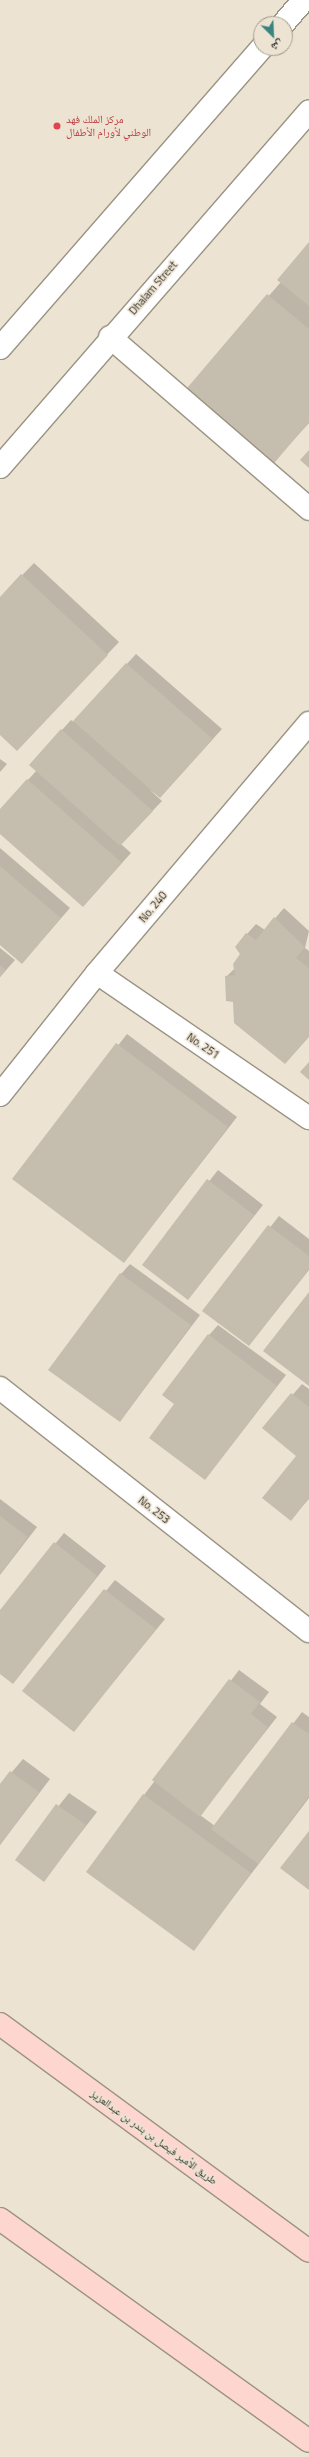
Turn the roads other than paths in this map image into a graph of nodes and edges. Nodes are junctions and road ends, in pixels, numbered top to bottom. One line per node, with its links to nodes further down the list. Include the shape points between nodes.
1 (304, 0): 2 (street)
2 (290, 16)
3 (255, 56): 6 (street)
4 (309, 112): 5 (street, Dhalam Street)
5 (110, 337): 7 (street, Dhalam Street); 8 (street)
6 (0, 348)
7 (0, 467)
8 (309, 509)
9 (309, 723): 10 (street, No. 240)
10 (97, 973): 11 (street, No. 240); 12 (street, No. 251)
11 (0, 1095)
12 (309, 1118)
13 (0, 1388): 14 (street, No. 253)
14 (309, 1631)
15 (0, 2024): 17 (main road, طريق الأمير فيصل بن بندر بن عبدالعزيز)
16 (0, 2219): 18 (main road)
17 (309, 2251)
18 (309, 2441)

